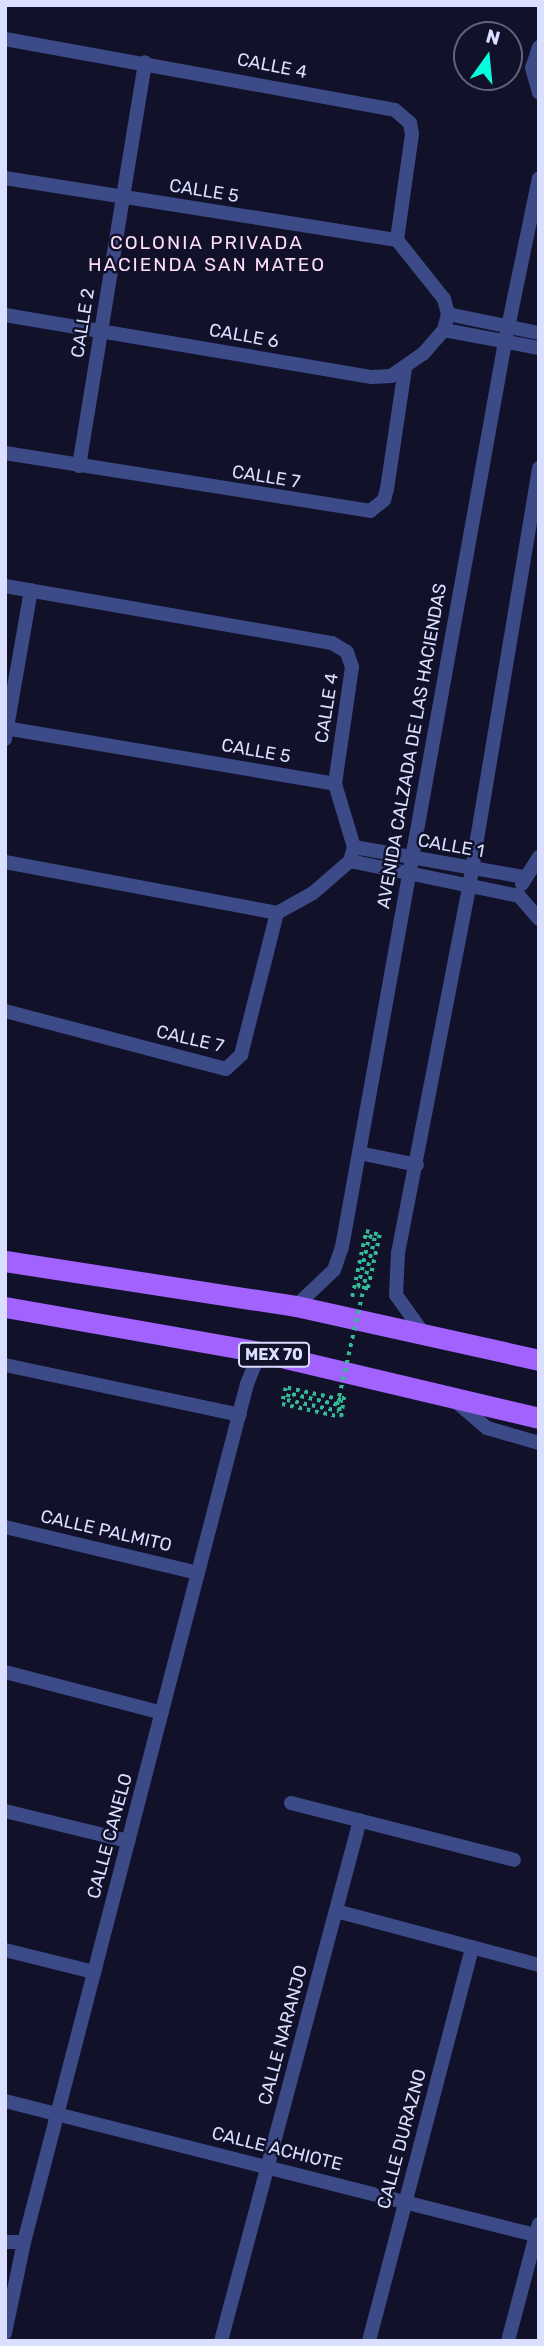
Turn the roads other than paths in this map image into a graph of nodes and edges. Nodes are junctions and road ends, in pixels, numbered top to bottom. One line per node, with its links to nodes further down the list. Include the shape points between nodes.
1 (5, 39): 3 (street, CALLE 4)
2 (539, 47): 4 (street, via 533,68)
3 (145, 62): 7 (street, CALLE 2); 8 (street, CALLE 4, via 384,107 404,115 412,134)
4 (539, 93)
5 (5, 178): 7 (street, CALLE 5)
6 (539, 178): 14 (street, AVENIDA CALZADA DE LAS HACIENDAS)
7 (123, 198): 8 (street, CALLE 5); 11 (street, CALLE 2)
8 (397, 240): 9 (street, via 444,299)
9 (448, 314): 12 (street); 14 (street)
10 (5, 315): 11 (street, CALLE 6)
11 (101, 330): 16 (street, CALLE 6, via 372,377); 18 (street, CALLE 2)
12 (444, 330): 14 (street); 16 (street, CALLE 6)
13 (539, 333): 14 (street)
14 (506, 335): 15 (street); 27 (street, AVENIDA CALZADA DE LAS HACIENDAS)
15 (539, 348)
16 (405, 368): 18 (street, CALLE 7, via 387,489 384,500 370,511)
17 (5, 453): 18 (street, CALLE 7)
18 (79, 466)
19 (539, 468): 28 (street)
20 (5, 586): 21 (street, CALLE 4)
21 (31, 590): 22 (street); 23 (street, CALLE 4, via 332,643 347,652 352,667)
22 (6, 732): 23 (street, CALLE 5)
23 (335, 784): 24 (street)
24 (352, 854): 27 (street, CALLE 1); 32 (street, via 313,893)
25 (539, 857): 29 (street)
26 (5, 862): 32 (street)
27 (410, 866): 28 (street, CALLE 1); 30 (street, CALLE 1); 35 (street, AVENIDA CALZADA DE LAS HACIENDAS)
28 (471, 870): 29 (street, CALLE 1); 30 (street)
29 (524, 877): 31 (street)
30 (469, 887): 31 (street, CALLE 1); 36 (street)
31 (519, 896): 33 (street)
32 (277, 913): 34 (street, CALLE 7, via 241,1055 226,1069)
33 (539, 919)
34 (5, 1011)
35 (359, 1153): 36 (street); 38 (street, AVENIDA CALZADA DE LAS HACIENDAS, via 334,1270)
36 (416, 1165): 40 (street, via 398,1253 396,1287)
37 (5, 1261): 38 (main road)
38 (296, 1306): 40 (main road)
39 (5, 1307): 41 (main road, MEX 70)
40 (421, 1330): 42 (main road)
41 (260, 1352): 44 (main road, MEX 70); 45 (street, CALLE CANELO)
42 (539, 1360)
43 (5, 1364): 45 (street)
44 (450, 1396): 46 (main road, MEX 70); 47 (street, via 487,1428)
45 (240, 1415): 49 (street, CALLE CANELO)
46 (539, 1418)
47 (539, 1443)
48 (5, 1527): 49 (street, CALLE PALMITO)
49 (198, 1573): 51 (street, CALLE CANELO)
50 (5, 1672): 51 (street)
51 (162, 1713): 55 (street, CALLE CANELO)
52 (291, 1803): 54 (street)
53 (5, 1811): 55 (street)
54 (360, 1820): 56 (street); 57 (street, CALLE NARANJO)
55 (128, 1841): 61 (street, CALLE CANELO)
56 (514, 1860)
57 (336, 1911): 58 (street); 64 (street, CALLE NARANJO)
58 (472, 1947): 60 (street); 65 (street, CALLE DURAZNO)
59 (5, 1950): 61 (street)
60 (539, 1965)
61 (94, 1972): 63 (street, CALLE CANELO)
62 (5, 2101): 63 (street, CALLE ACHIOTE)
63 (57, 2114): 64 (street, CALLE ACHIOTE); 68 (street, CALLE CANELO)
64 (268, 2165): 65 (street, CALLE ACHIOTE); 70 (street, CALLE NARANJO)
65 (405, 2202): 66 (street, CALLE ACHIOTE); 71 (street, CALLE DURAZNO)
66 (538, 2232): 72 (street)
67 (5, 2242): 68 (street)
68 (24, 2242): 69 (street, CALLE CANELO)
69 (5, 2333)
70 (221, 2341)
71 (369, 2341)
72 (508, 2341)

